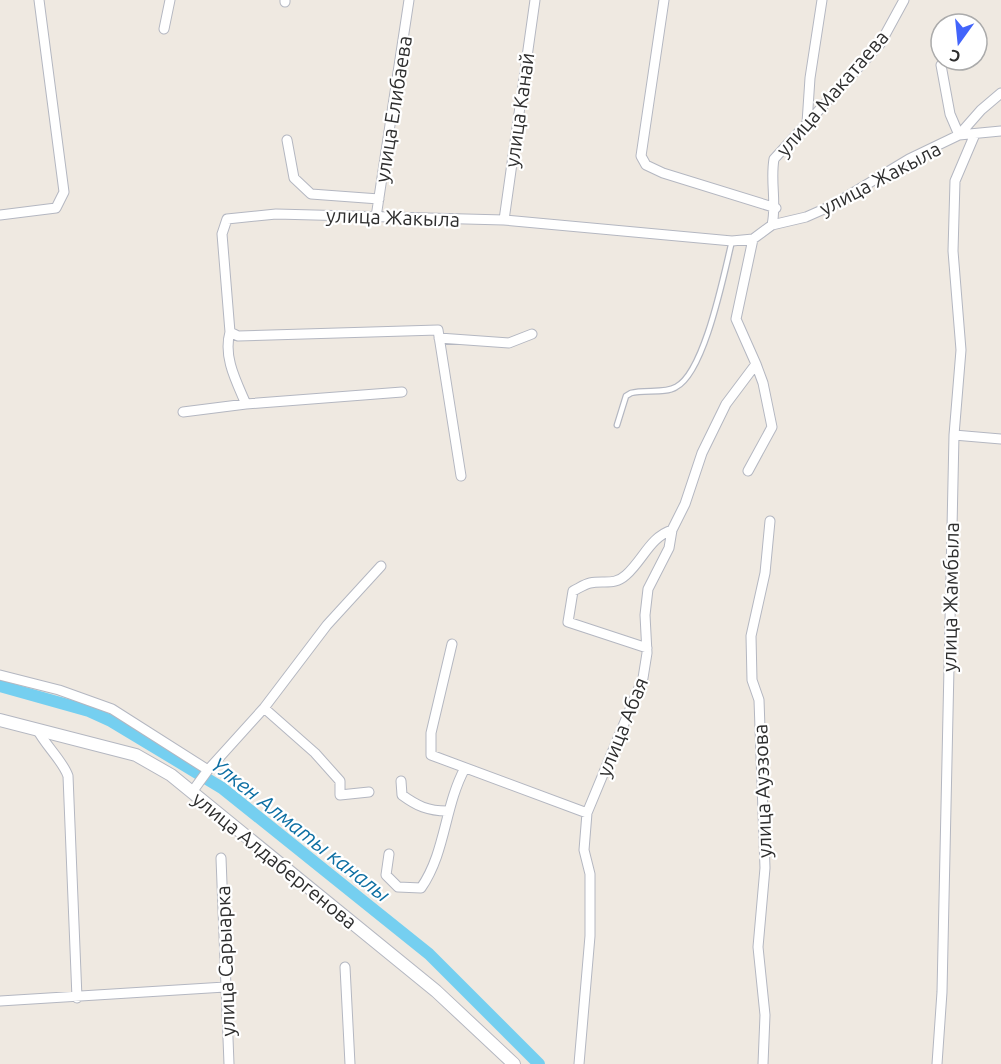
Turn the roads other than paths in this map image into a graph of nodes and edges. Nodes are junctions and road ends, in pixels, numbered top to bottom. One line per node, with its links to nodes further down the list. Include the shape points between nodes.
1 (39, 0): 18 (street, via 64,192 56,208)
2 (170, 0): 8 (street)
3 (409, 0): 16 (street, улица Елибаева)
4 (535, 0): 20 (street, улица Канай)
5 (664, 0): 17 (street, via 641,156 646,165 663,173)
6 (822, 0): 11 (street)
7 (904, 0): 11 (street, улица Макатаева, via 880,44)
8 (164, 29)
9 (942, 72): 14 (street, via 950,114)
10 (1001, 93): 14 (street)
11 (807, 123): 17 (street, улица Макатаева, via 774,159 771,178)
12 (1001, 131): 13 (street, улица Жакыла)
13 (975, 134): 14 (street, улица Жакыла); 32 (street, улица Жамбыла, via 955,181 953,251 961,351)
14 (959, 135): 21 (street, улица Жакыла, via 909,159 831,206)
15 (287, 140): 16 (street, via 294,178 310,194)
16 (379, 199): 19 (street, улица Елибаева)
17 (776, 208): 21 (street, улица Макатаева)
18 (0, 215)
19 (376, 217): 20 (street, улица Жакыла); 24 (street, улица Жакыла, via 276,214 227,219 222,234)
20 (504, 220): 23 (street, улица Жакыла)
21 (772, 225): 22 (street, улица Жакыла)
22 (753, 239): 23 (street, улица Жакыла); 27 (street, via 736,319)
23 (732, 241): 31 (lane, via 709,334 687,376 673,390 626,396)
24 (230, 332): 26 (street, via 238,336 438,330); 29 (street, via 226,345 233,375)
25 (532, 334): 26 (street, via 509,343)
26 (439, 338): 35 (street)
27 (756, 364): 34 (street, via 772,427); 37 (street, улица Абая, via 726,404)
28 (402, 392): 29 (street)
29 (246, 404): 30 (street)
30 (183, 412)
31 (616, 425)
32 (954, 435): 33 (street); 63 (street, улица Жамбыла, via 942,992)
33 (1001, 439)
34 (748, 471)
35 (461, 476)
36 (770, 521): 62 (street, улица Ауэзова, via 765,573 750,636 752,680 759,700 764,835 758,946 765,1015)
37 (672, 530): 40 (street, улица Абая, via 669,548 648,590); 40 (street, via 651,543 625,577 614,583 588,583 573,591 568,610 568,622)
38 (381, 566): 42 (street, via 327,625)
39 (452, 644): 45 (street, via 431,733 431,755)
40 (647, 648): 51 (street, улица Абая, via 643,678)
41 (0, 675): 46 (street, via 112,709)
42 (264, 708): 46 (street); 49 (street, via 340,781 340,795)
43 (0, 720): 44 (main road, улица Алдабергенова)
44 (37, 729): 48 (main road, улица Алдабергенова, via 136,756); 56 (street, via 68,776)
45 (465, 768): 50 (street); 51 (street)
46 (208, 770): 48 (street)
47 (401, 781): 50 (street, via 402,795 417,806)
48 (192, 792): 60 (main road, улица Алдабергенова, via 436,991)
49 (369, 792)
50 (447, 811): 52 (street, via 441,844 421,888 398,887 386,875)
51 (587, 813): 61 (street, улица Абая, via 584,850 590,874 590,936)
52 (389, 854)
53 (220, 858): 55 (street, улица Сарыарка)
54 (345, 967): 59 (street)
55 (225, 987): 56 (street); 58 (street, улица Сарыарка)
56 (77, 998): 57 (street)
57 (0, 1001)
58 (229, 1064)
59 (350, 1064)
60 (514, 1064)
61 (579, 1064)
62 (763, 1064)
63 (937, 1064)

